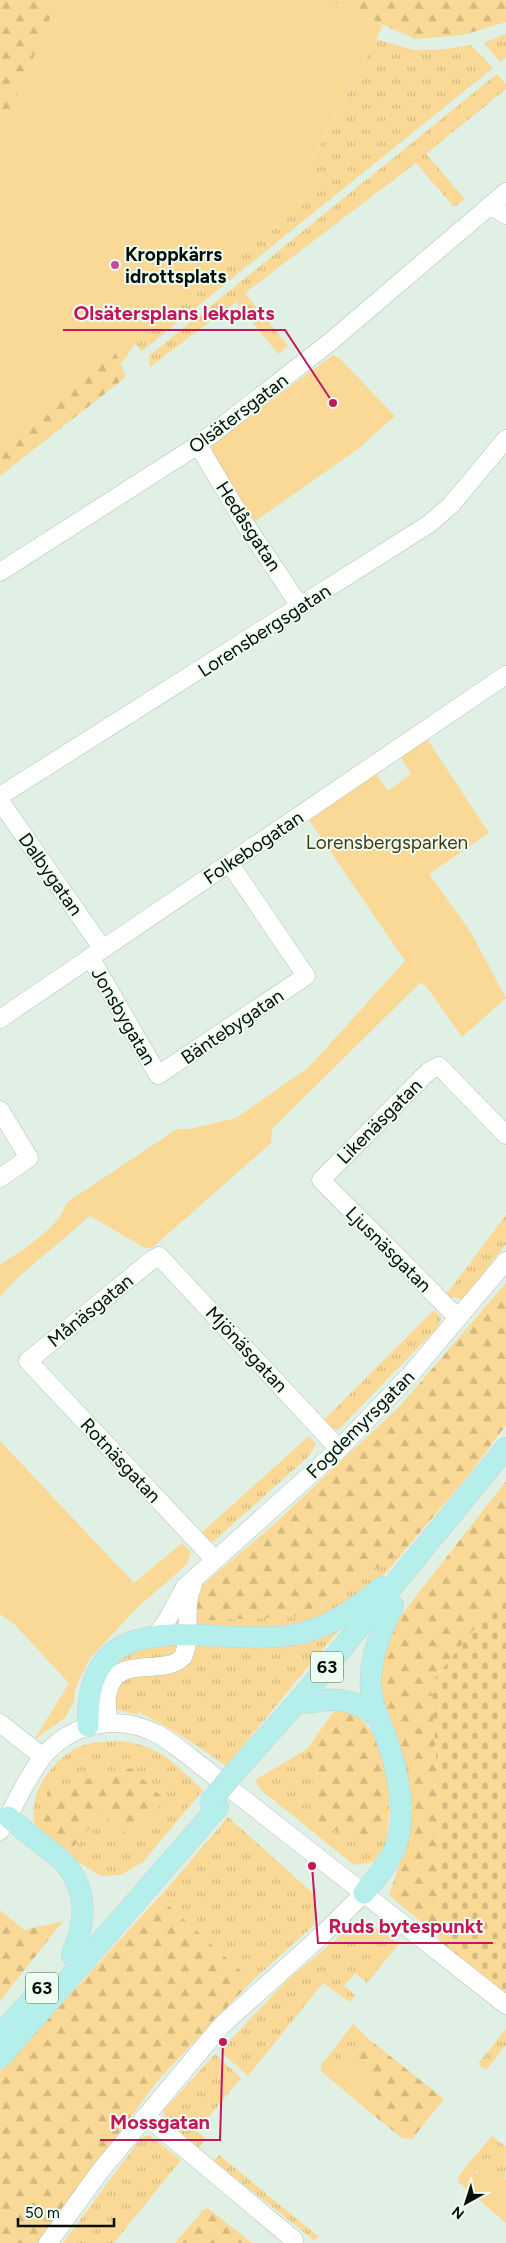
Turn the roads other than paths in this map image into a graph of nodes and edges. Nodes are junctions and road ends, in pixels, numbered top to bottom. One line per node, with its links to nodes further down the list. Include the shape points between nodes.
1 (506, 192): 2 (street, Olsätersgatan)
2 (490, 205): 3 (street); 5 (street, Olsätersgatan, via 330,342)
3 (506, 215)
4 (506, 439): 7 (street, Lorensbergsgatan, via 451,505 429,524)
5 (198, 445): 6 (street, Olsätersgatan); 7 (street, Hedåsgatan, via 245,524)
6 (0, 572)
7 (300, 606): 9 (street, Lorensbergsgatan)
8 (506, 675): 11 (street, Folkebogatan)
9 (0, 796)
10 (0, 801): 12 (street, Dalbygatan)
11 (230, 864): 12 (street, Folkebogatan); 14 (street, Bäntebygatan, via 306,976)
12 (96, 952): 13 (street, Folkebogatan); 14 (street, Jonsbygatan)
13 (0, 1019)
14 (158, 1075)
15 (0, 1110): 17 (street, via 29,1158)
16 (506, 1135): 18 (street, Likenäsgatan, via 439,1066 429,1071)
17 (0, 1178)
18 (321, 1180): 21 (street, Ljusnäsgatan)
19 (153, 1259): 22 (street, Månäsgatan); 24 (street, Mjönäsgatan, via 159,1256 168,1263)
20 (506, 1261): 21 (street, Fogdemyrsgatan)
21 (458, 1318): 24 (street, Fogdemyrsgatan, via 410,1375)
22 (28, 1361): 27 (street, Rotnäsgatan)
23 (506, 1448): 26 (main road, 63)
24 (339, 1449): 27 (street, Fogdemyrsgatan)
25 (506, 1470): 29 (main road, 63)
26 (416, 1558): 31 (main road, via 344,1615 305,1632 254,1638); 37 (main road, 63)
27 (214, 1559): 28 (street, Fogdemyrsgatan)
28 (198, 1573): 30 (street, Fogdemyrsgatan, via 179,1596); 31 (street, Fogdemyrsgatan, via 187,1604)
29 (393, 1606): 32 (main road, 63); 33 (main road, via 374,1648 371,1672)
30 (157, 1634): 31 (main road); 35 (main road, via 121,1646 103,1663 90,1690)
31 (187, 1634): 35 (street, Fogdemyrsgatan, via 185,1651 179,1661 163,1667 134,1666 118,1675 108,1690)
32 (309, 1703): 33 (main road, via 324,1699 346,1700); 37 (main road, 63)
33 (375, 1715): 40 (main road, via 393,1759 401,1808 400,1826 392,1856)
34 (0, 1723): 36 (street)
35 (98, 1724): 36 (street, via 60,1741); 40 (street, via 134,1726 160,1735)
36 (44, 1757): 39 (street, via 31,1773)
37 (238, 1776): 38 (main road, 63)
38 (214, 1804): 41 (main road, 63); 44 (main road, 63)
39 (4, 1824): 41 (main road, via 52,1850 72,1872 80,1890 84,1915)
40 (364, 1893): 42 (street); 45 (street, via 221,2026)
41 (72, 1955): 43 (main road, 63)
42 (506, 2005)
43 (0, 2035)
44 (0, 2058)
45 (146, 2116): 46 (street); 47 (street, via 101,2170)
46 (294, 2240)
47 (48, 2243)

